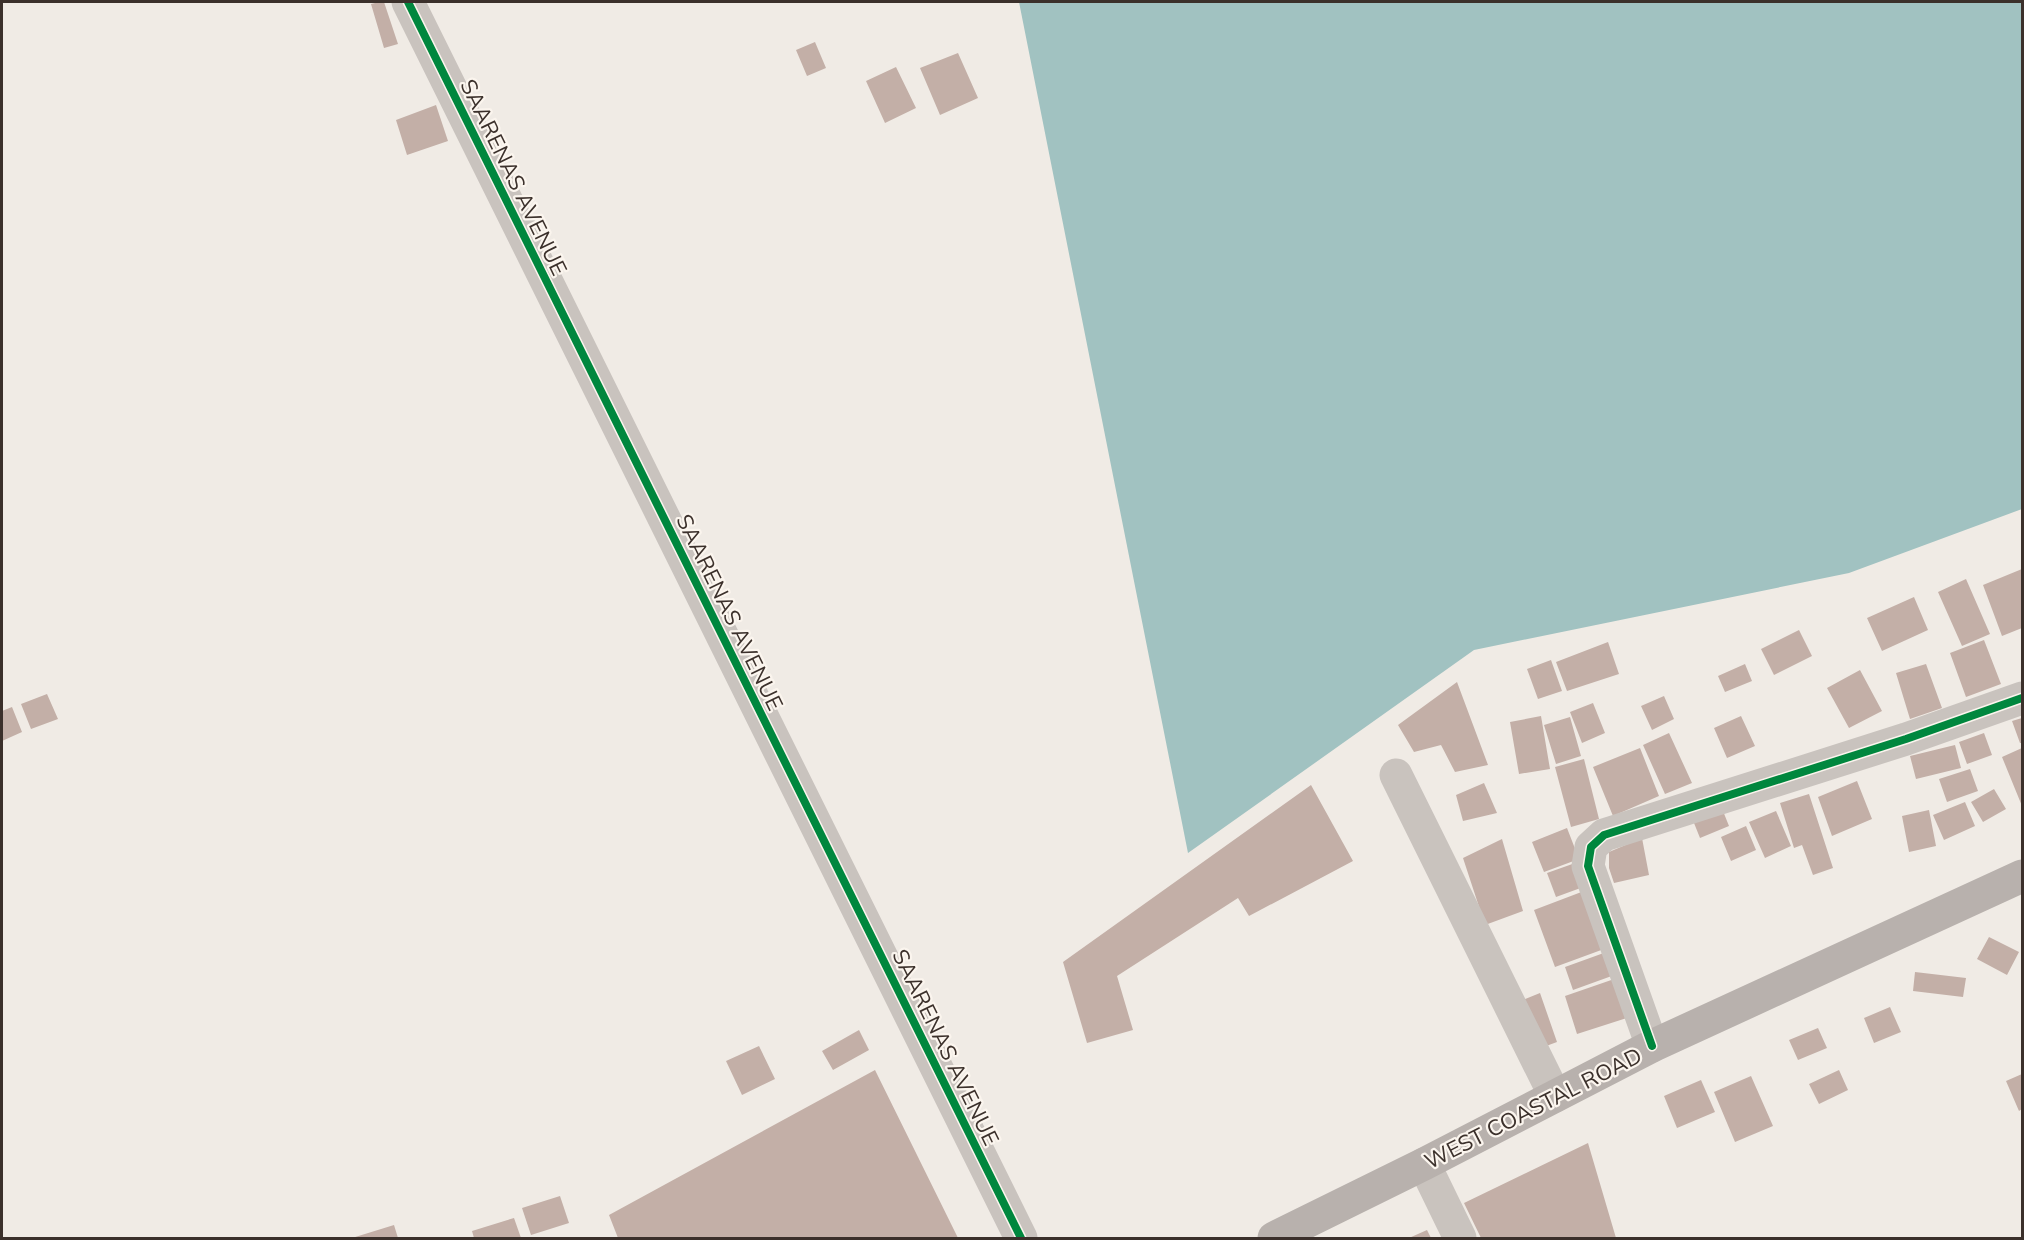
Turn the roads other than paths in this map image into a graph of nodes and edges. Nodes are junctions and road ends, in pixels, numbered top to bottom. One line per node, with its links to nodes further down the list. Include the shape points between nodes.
1 (408, 2): 8 (street, SAARENAS AVENUE)
2 (2022, 698): 5 (street, via 1604,835 1591,847 1588,866)
3 (1396, 775): 6 (street)
4 (2022, 876): 5 (main road, WEST COASTAL ROAD)
5 (1652, 1046): 6 (main road, WEST COASTAL ROAD)
6 (1555, 1096): 7 (main road, WEST COASTAL ROAD)
7 (1424, 1164): 9 (main road, WEST COASTAL ROAD); 10 (street)
8 (1021, 1239)
9 (1274, 1239)
10 (1460, 1239)

